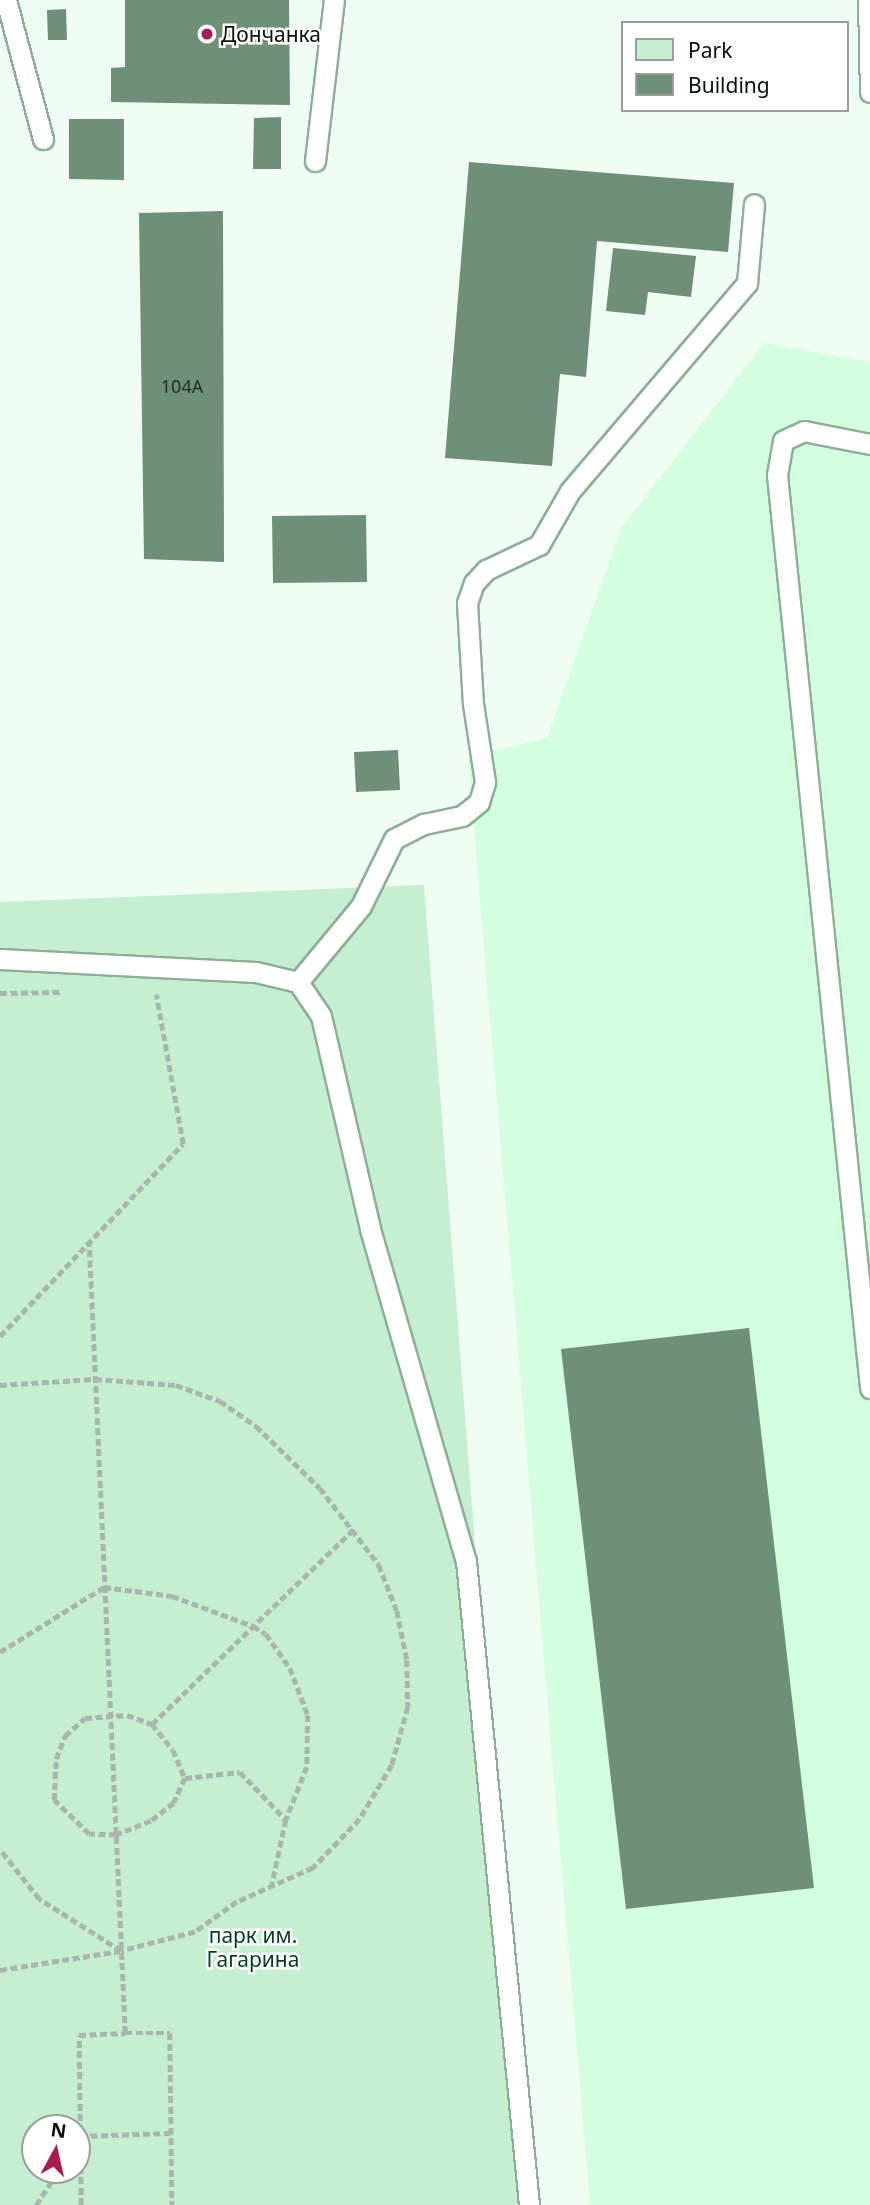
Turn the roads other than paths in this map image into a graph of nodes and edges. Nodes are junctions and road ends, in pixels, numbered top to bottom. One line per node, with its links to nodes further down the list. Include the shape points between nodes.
1 (6, 0): 5 (lane)
2 (334, 0): 6 (lane)
3 (869, 0): 4 (lane)
4 (870, 92)
5 (43, 139)
6 (315, 161)
7 (754, 204): 10 (lane, via 747,283 570,491 539,545 486,570 474,583 467,603 485,782 480,802 462,816 424,824 394,839 361,906)
8 (870, 444): 11 (lane, via 804,431 783,441 777,475)
9 (0, 959): 10 (lane, via 202,967)
10 (298, 982): 12 (lane, via 321,1016 331,1045 370,1229 464,1552)
11 (870, 1388)
12 (529, 2205)

